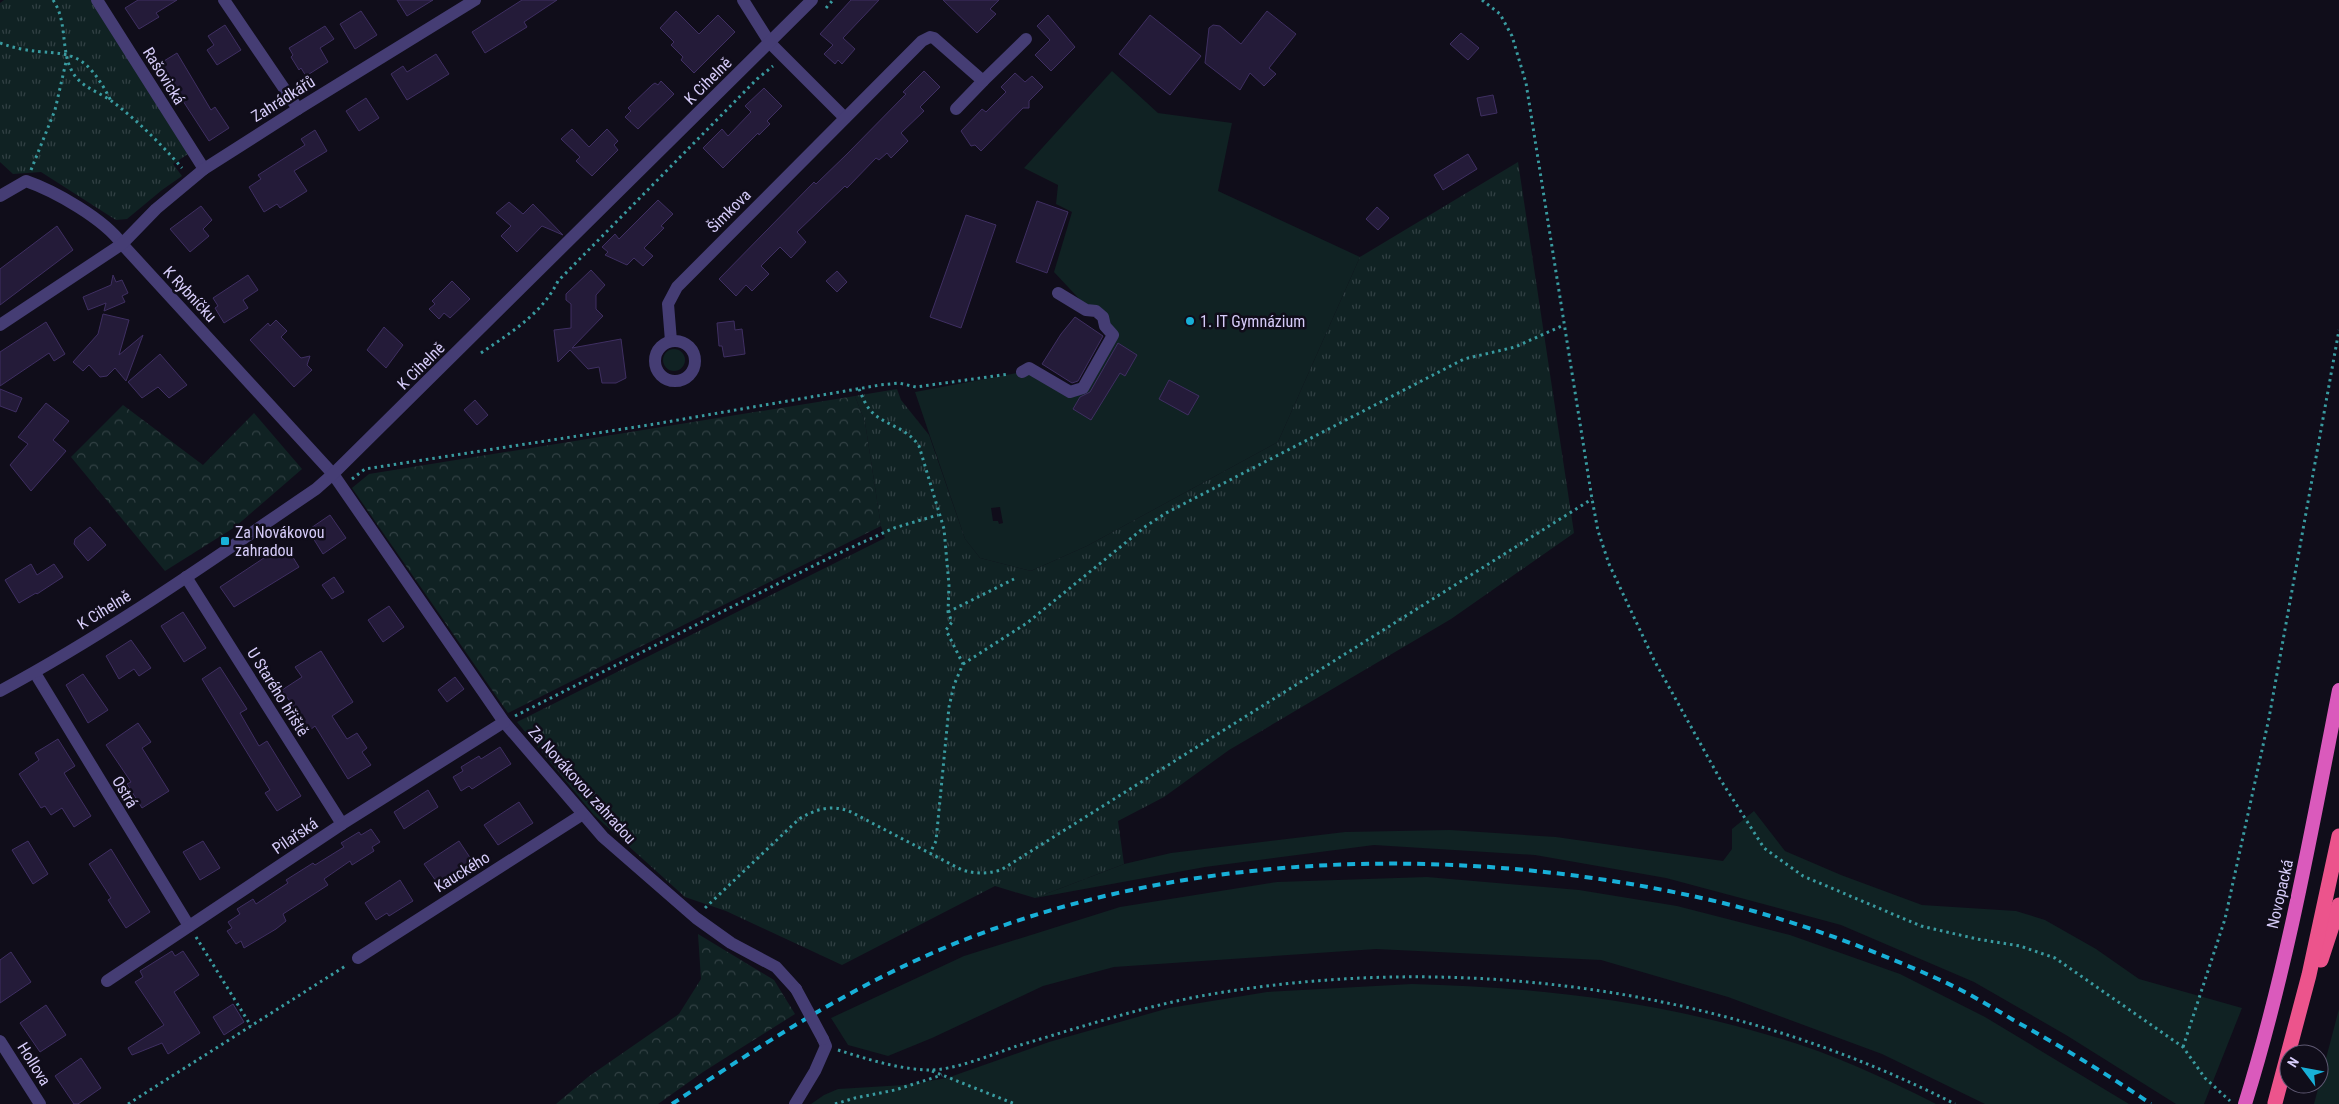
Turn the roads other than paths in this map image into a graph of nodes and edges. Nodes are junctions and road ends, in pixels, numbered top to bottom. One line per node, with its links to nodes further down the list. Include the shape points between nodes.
1 (97, 0): 12 (street, Rašovická)
2 (224, 0): 9 (street)
3 (476, 0): 9 (street, Zahrádkářů)
4 (743, 0): 7 (street)
5 (812, 0): 7 (street, K Cihelně)
6 (1026, 38): 8 (street)
7 (770, 43): 11 (street); 19 (street, K Cihelně)
8 (983, 81): 10 (street); 11 (street, Šimkova, via 930,37 922,41)
9 (298, 109): 12 (street, Zahrádkářů)
10 (956, 109)
11 (845, 118): 17 (street, Šimkova, via 677,287 668,304)
12 (204, 169): 14 (street, Zahrádkářů, via 156,209)
13 (0, 196): 14 (street, K Rybníčku, via 26,180 47,188 112,231)
14 (122, 244): 16 (street); 19 (street, K Rybníčku)
15 (1058, 293): 18 (street, via 1086,310 1096,311 1114,335 1083,388 1070,392 1029,368)
16 (0, 325)
17 (671, 341)
18 (1022, 372)
19 (333, 474): 20 (street, K Cihelně, via 316,489); 24 (street, Za Novákovou zahradou)
20 (186, 577): 21 (street, K Cihelně); 26 (street, U Starého hřiště)
21 (35, 673): 23 (street, K Cihelně); 29 (street, Ostrá)
22 (2339, 690): 38 (highway, Novopacká, via 2309,846)
23 (0, 691)
24 (504, 722): 25 (street, Za Novákovou zahradou); 26 (street, Pilařská)
25 (583, 814): 30 (street, Kauckého); 37 (street, Za Novákovou zahradou, bridge, via 612,845 696,918 731,943 776,967 796,989 824,1042 815,1071)
26 (342, 824): 29 (street, Pilařská)
27 (2339, 836): 35 (highway, via 2309,975)
28 (2339, 904): 33 (highway)
29 (190, 926): 31 (street, Pilařská)
30 (358, 958)
31 (107, 981)
32 (0, 1041): 36 (street, Hollova)
33 (2294, 1044)
34 (2279, 1090): 35 (highway)
35 (2275, 1103)
36 (40, 1104)
37 (796, 1104)
38 (2245, 1104)

